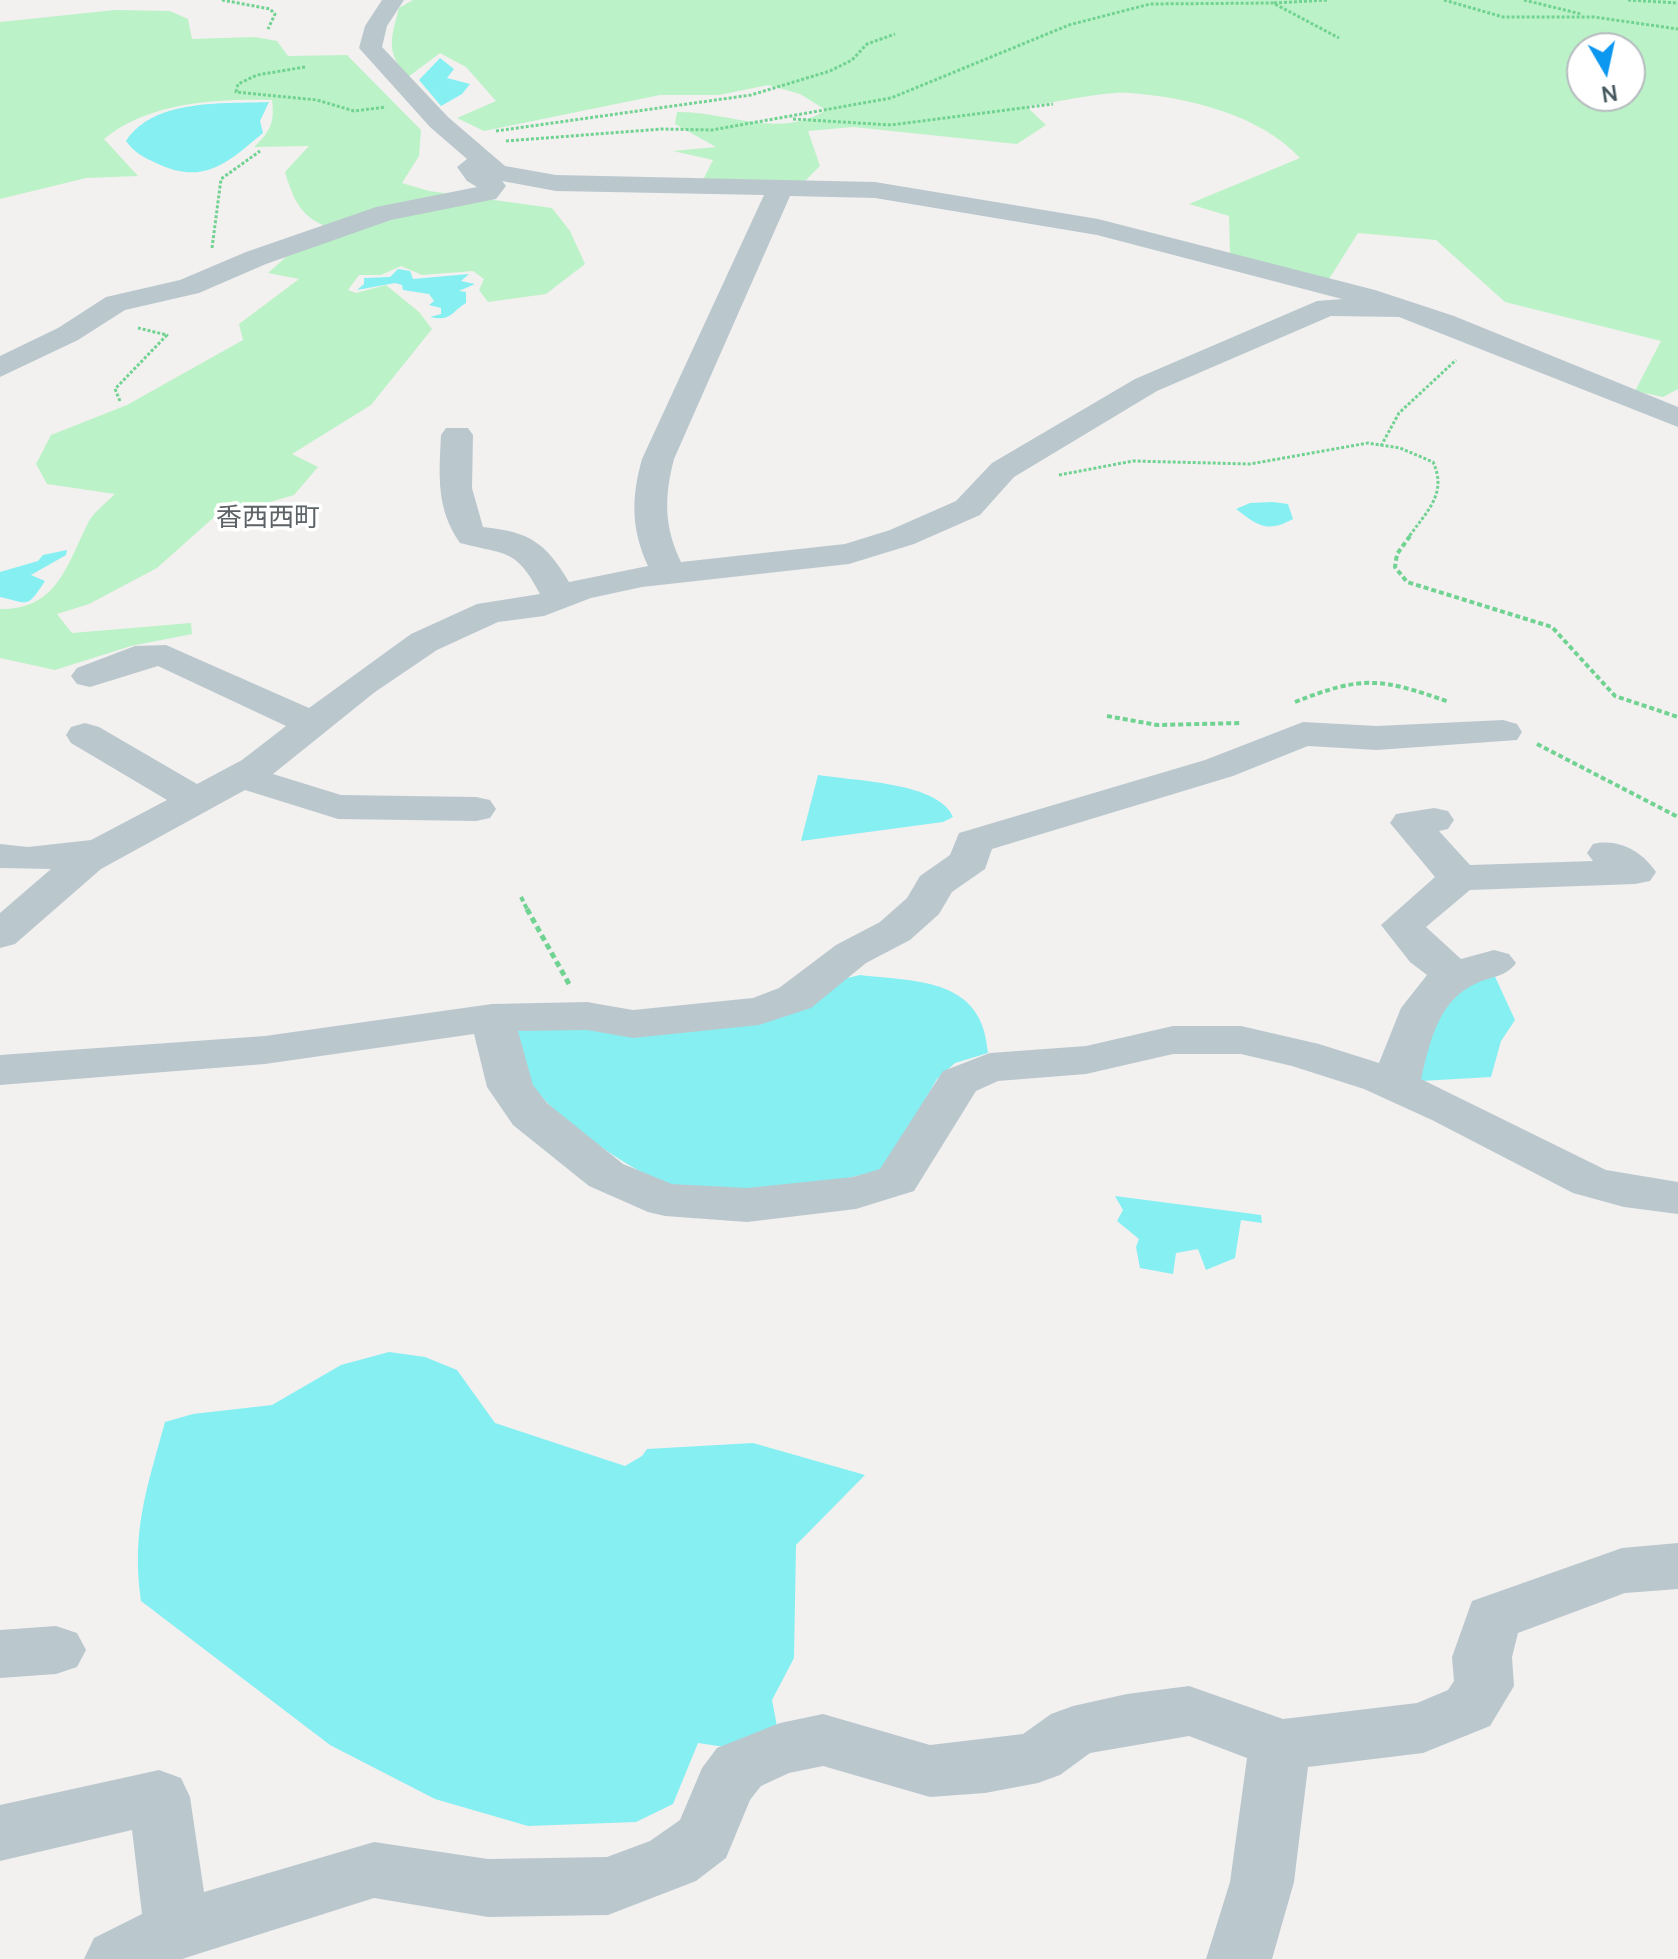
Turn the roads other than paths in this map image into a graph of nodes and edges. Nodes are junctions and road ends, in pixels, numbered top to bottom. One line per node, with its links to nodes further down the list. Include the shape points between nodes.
1 (393, 0): 2 (street, via 376,26 370,48 439,122)
2 (478, 148): 3 (street, via 497,172 556,183); 5 (street, via 470,167 493,186 487,193 385,213 189,287 116,303)
3 (781, 187): 4 (street, via 875,190 1098,227 1283,272); 8 (street, via 650,485 647,513)
4 (1401, 308): 6 (street); 8 (street, via 1327,307 1146,385 1003,470 968,508 902,537 837,556)
5 (0, 368)
6 (1678, 418)
7 (457, 435): 9 (street, via 456,503 462,522 472,536 518,542 533,551)
8 (669, 573): 9 (street)
9 (560, 598): 11 (street, via 490,612 424,642)
10 (90, 676): 11 (street, via 148,654 166,656)
11 (313, 724): 14 (street)
12 (1503, 732): 23 (street, via 1377,738 1303,734 1219,768 973,842 970,860 935,885 924,905 895,931 851,954 795,998 759,1011 633,1024 587,1016)
13 (85, 735): 15 (street)
14 (241, 776): 15 (street); 16 (street, via 338,807)
15 (195, 800): 18 (street)
16 (476, 809)
17 (1434, 820): 21 (street, via 1410,823)
18 (103, 851): 20 (street, via 28,859); 22 (street)
19 (1608, 853): 21 (street, via 1635,872)
20 (0, 856)
21 (1459, 878): 25 (street, via 1402,925 1425,953 1474,969 1430,998 1410,1033)
22 (0, 935)
23 (492, 1018): 24 (street, via 265,1050); 25 (street, via 510,1087 530,1114 606,1175 665,1200 747,1205 856,1193 897,1180 959,1081 990,1067 1086,1060 1173,1040 1241,1040 1303,1054)
24 (0, 1070)
25 (1396, 1086): 26 (street, via 1590,1182)
26 (1678, 1198)
27 (1678, 1566): 28 (street, via 1622,1571 1493,1618 1482,1657 1484,1686 1469,1708 1423,1728)
28 (1280, 1745): 30 (street, via 1189,1711 1073,1732 1038,1757 985,1767 930,1771 823,1740 780,1749 739,1767 724,1787 704,1838 673,1861 608,1886 488,1888 374,1870); 32 (street, via 1262,1882)
29 (0, 1833): 30 (street, via 159,1797)
30 (177, 1929): 31 (street)
31 (117, 1959)
32 (1239, 1959)

